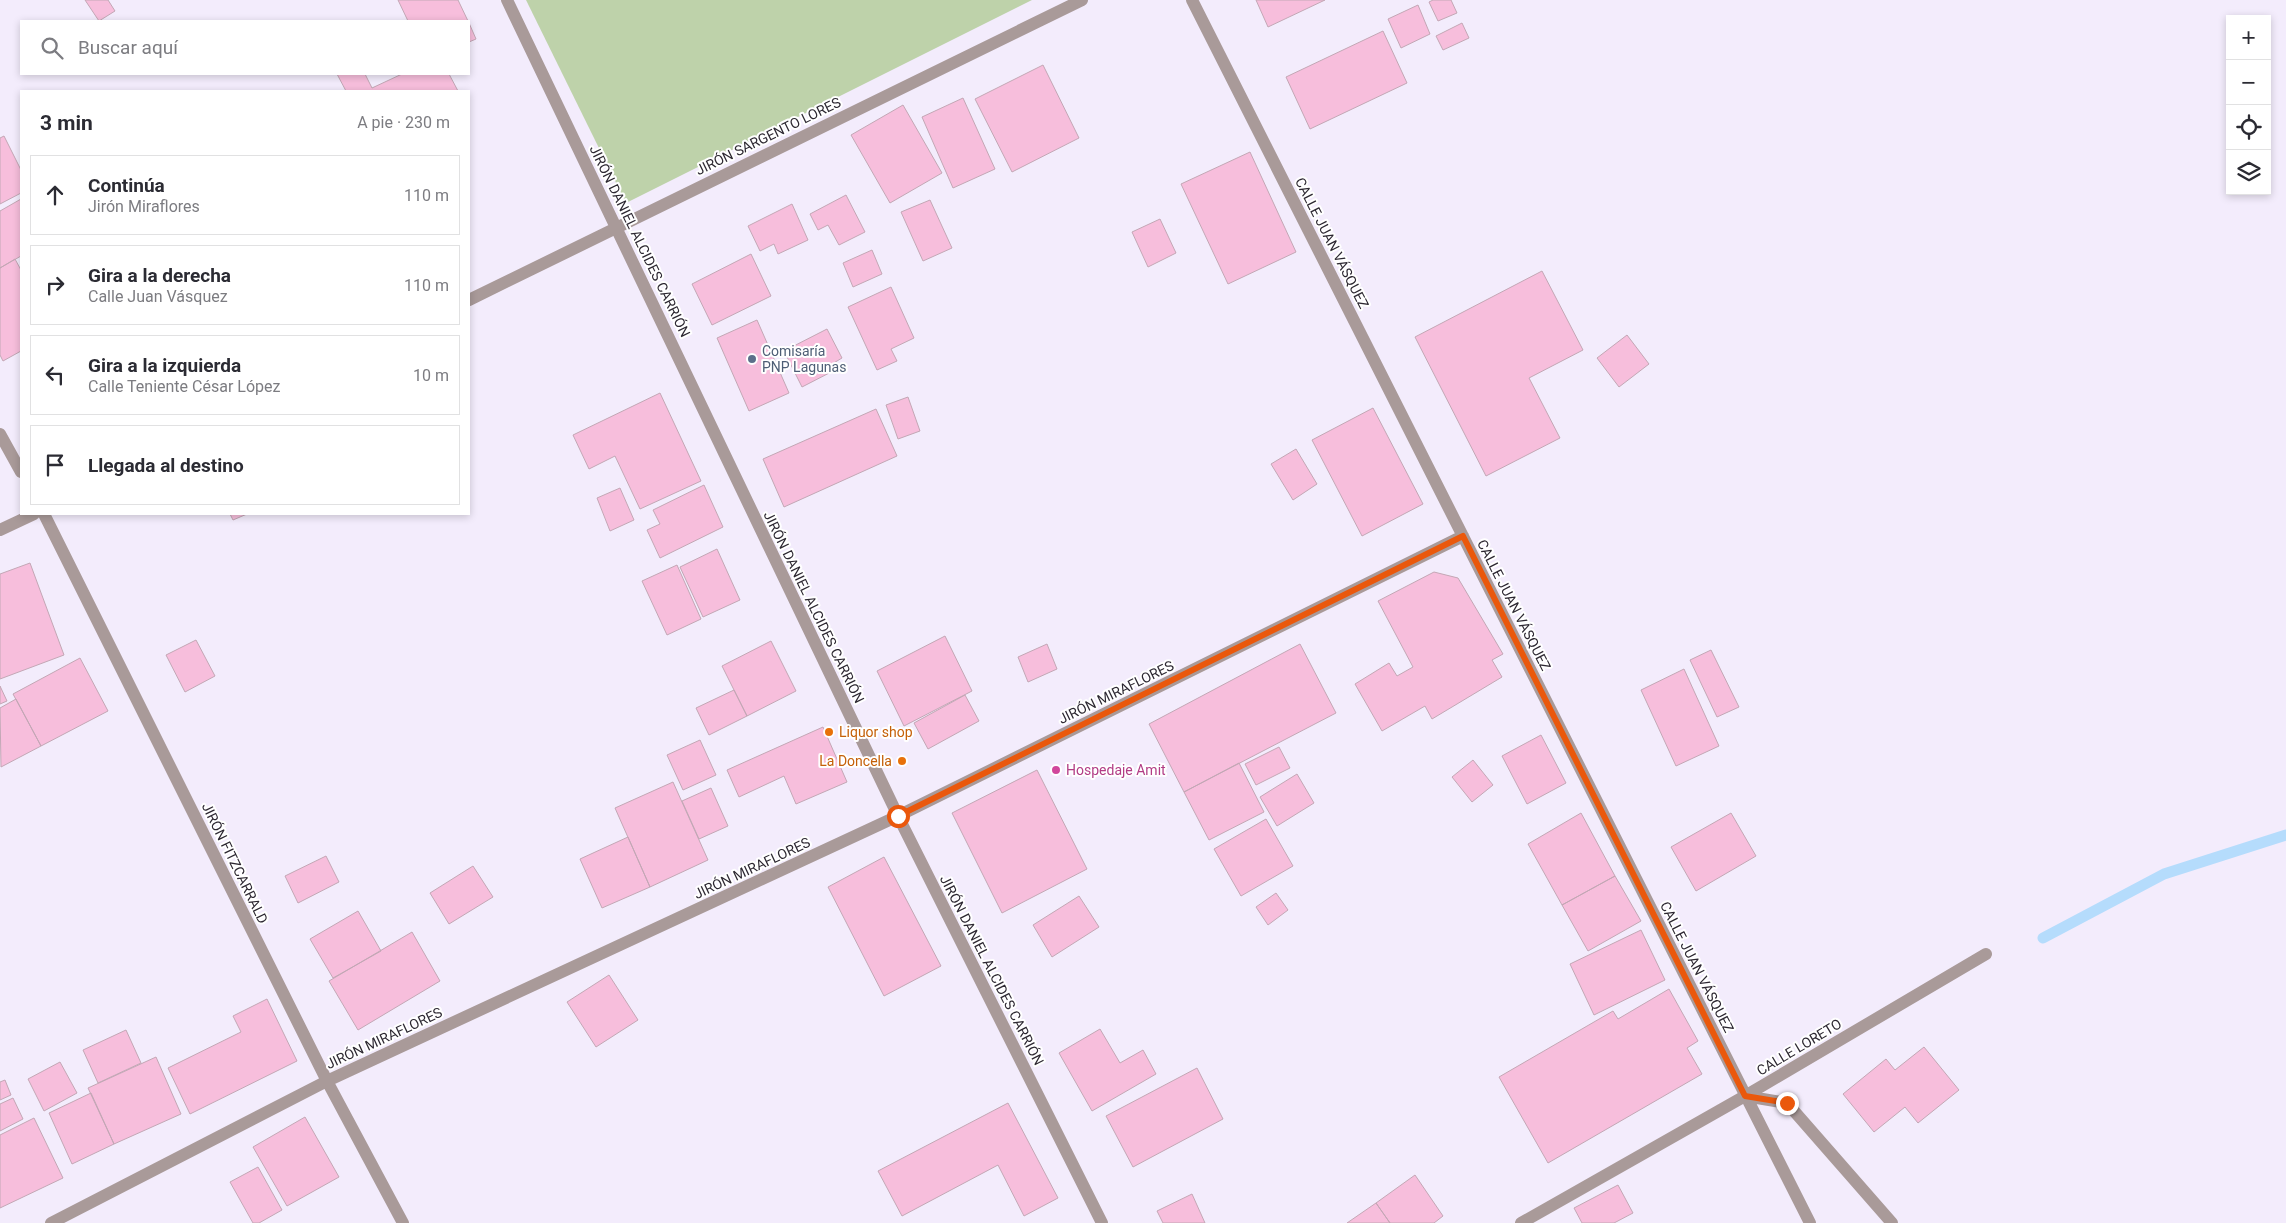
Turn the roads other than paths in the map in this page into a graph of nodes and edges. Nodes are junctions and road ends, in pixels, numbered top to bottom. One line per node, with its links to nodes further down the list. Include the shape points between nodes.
1 (507, 0): 4 (street, JIRÓN DANIEL ALCIDES CARRIÓN)
2 (1082, 0): 4 (street, JIRÓN SARGENTO LORES)
3 (1192, 0): 11 (street, CALLE JUAN VÁSQUEZ)
4 (616, 227): 5 (street, JIRÓN SARGENTO LORES); 12 (street, JIRÓN DANIEL ALCIDES CARRIÓN)
5 (470, 300)
6 (0, 434): 7 (street)
7 (20, 470)
8 (32, 515): 10 (street)
9 (44, 515): 14 (street, JIRÓN FITZCARRALD)
10 (0, 530)
11 (1463, 536): 12 (street, JIRÓN MIRAFLORES); 15 (street, CALLE JUAN VÁSQUEZ)
12 (898, 816): 14 (street, JIRÓN MIRAFLORES); 18 (street, JIRÓN DANIEL ALCIDES CARRIÓN)
13 (1986, 954): 15 (street, CALLE LORETO)
14 (326, 1081): 16 (street, JIRÓN MIRAFLORES); 17 (street, JIRÓN FITZCARRALD)
15 (1745, 1096): 19 (street, CALLE LORETO); 20 (street, CALLE JUAN VÁSQUEZ); 21 (street, via 1787,1103)
16 (51, 1223)
17 (404, 1223)
18 (1102, 1223)
19 (1521, 1223)
20 (1810, 1223)
21 (1892, 1223)

